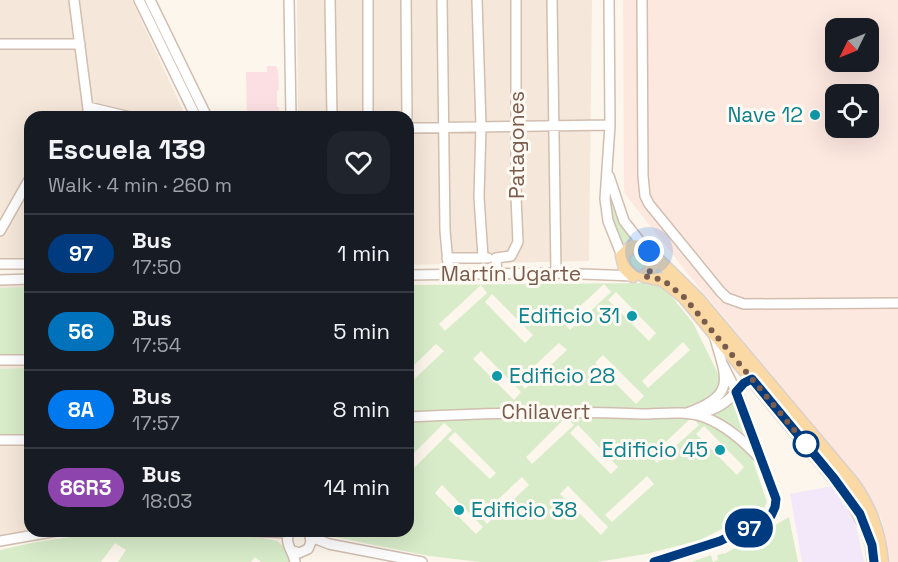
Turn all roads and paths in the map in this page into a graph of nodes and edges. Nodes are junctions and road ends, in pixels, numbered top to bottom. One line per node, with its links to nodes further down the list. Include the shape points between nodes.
1 (74, 0): 15 (street)
2 (139, 0): 19 (street)
3 (150, 0): 20 (street)
4 (289, 0): 21 (street)
5 (330, 0): 22 (street)
6 (368, 0): 23 (street)
7 (406, 0): 24 (street)
8 (442, 0): 30 (street)
9 (477, 0): 25 (street)
10 (516, 0): 27 (street, Patagones)
11 (552, 0): 28 (street)
12 (609, 0): 26 (street)
13 (642, 0): 49 (street, via 645,196 727,298 744,304)
14 (0, 44): 15 (street)
15 (80, 44): 16 (street)
16 (88, 107): 17 (street); 18 (street)
17 (88, 111)
18 (105, 111)
19 (193, 111)
20 (204, 111)
21 (291, 111)
22 (332, 111)
23 (368, 111)
24 (406, 111)
25 (481, 126): 27 (street); 30 (street); 35 (street, via 479,197)
26 (610, 126): 28 (street); 31 (street)
27 (517, 127): 28 (street); 37 (street, Patagones, via 518,242 512,256)
28 (555, 127): 41 (street)
29 (414, 128): 30 (street)
30 (444, 128): 36 (street)
31 (608, 174): 34 (street, via 624,221); 38 (street, via 606,210)
32 (24, 189): 33 (street)
33 (0, 231)
34 (647, 249): 38 (main road, via 631,247); 46 (main road, via 653,264 649,273); 70 (main road, via 698,299 852,482 876,525)
35 (483, 257): 36 (street); 37 (street)
36 (447, 258): 45 (street)
37 (496, 258): 43 (street)
38 (622, 258): 44 (street); 46 (main road, via 625,268)
39 (0, 264): 40 (street)
40 (24, 264)
41 (556, 273): 43 (street, Martín Ugarte); 44 (street, Martín Ugarte)
42 (414, 274): 45 (street, Martín Ugarte)
43 (497, 274): 45 (street, Martín Ugarte)
44 (614, 274): 46 (street, Martín Ugarte)
45 (449, 275)
46 (638, 276): 50 (main road, via 668,283)
47 (0, 279): 48 (street)
48 (24, 279)
49 (898, 303)
50 (712, 330): 53 (street); 54 (main road)
51 (0, 360): 52 (street)
52 (24, 360)
53 (723, 365): 55 (street); 56 (street, via 725,381 720,393 707,405)
54 (752, 379): 55 (street); 69 (main road, via 860,514)
55 (736, 392): 56 (street, via 709,411); 60 (street)
56 (685, 414): 57 (street, Chilavert, via 491,412); 60 (street, via 703,417 725,428)
57 (414, 417)
58 (0, 440): 59 (street)
59 (24, 440)
60 (762, 461): 68 (street, via 776,499 771,516 732,536)
61 (24, 537): 63 (street)
62 (289, 539): 64 (street, via 299,553); 65 (street)
63 (0, 541)
64 (309, 541): 66 (street); 67 (street)
65 (294, 562)
66 (305, 562)
67 (422, 562)
68 (654, 562)
69 (874, 562)
70 (882, 562)

